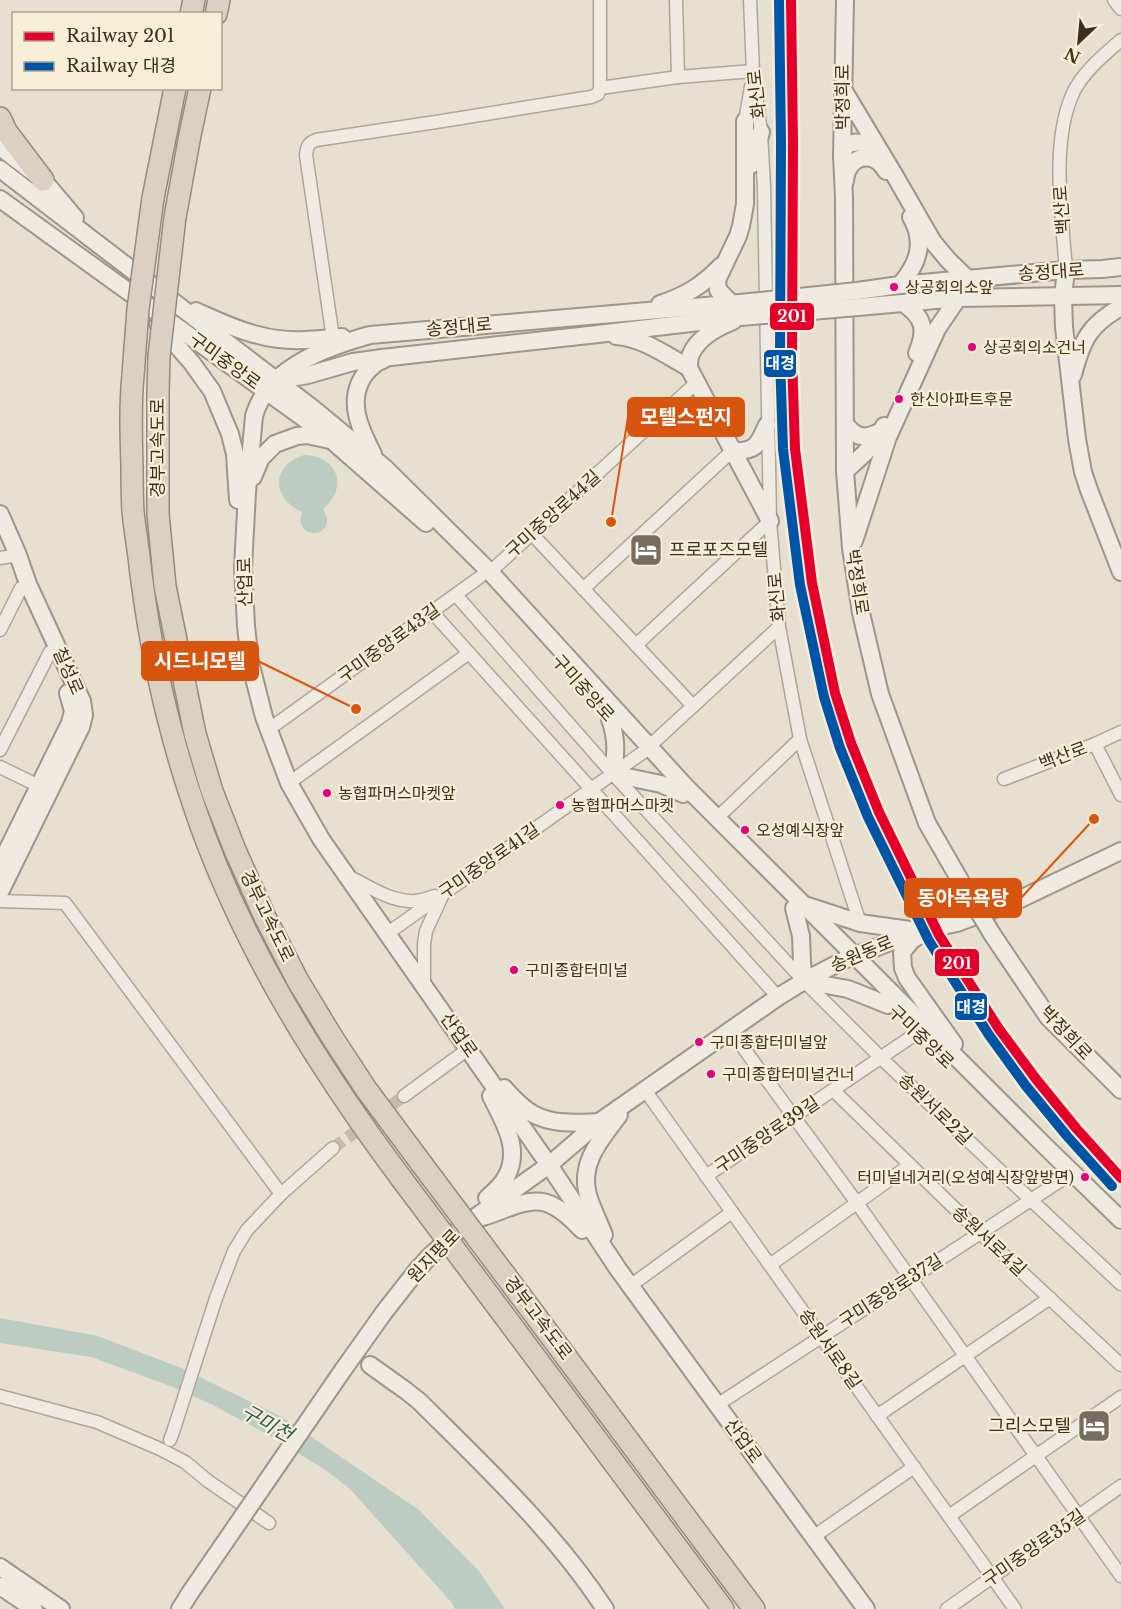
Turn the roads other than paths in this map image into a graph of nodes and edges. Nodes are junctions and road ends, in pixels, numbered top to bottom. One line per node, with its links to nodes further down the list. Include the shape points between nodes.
1 (600, 0): 10 (street)
2 (676, 0): 9 (street)
3 (750, 0): 8 (street, 화신로)
4 (845, 0): 13 (street, 박정희로)
5 (1114, 0): 6 (street)
6 (1121, 9)
7 (1121, 40): 31 (street, 백산로, via 1087,72 1066,113 1059,174)
8 (753, 71): 9 (street); 15 (street); 16 (street, 화신로)
9 (678, 77): 10 (street)
10 (600, 88): 46 (street, via 591,97 311,141 306,155)
11 (175, 90): 165 (highway, 경부고속도로, bridge, via 153,198 130,408 133,511 147,618 172,737 193,805 232,902 274,984 343,1097)
12 (200, 90): 166 (highway, 경부고속도로, bridge, via 175,217 159,356 158,514 165,586 195,734 212,791 265,917 298,981 366,1089)
13 (843, 90): 19 (street, 박정희로); 20 (street)
14 (0, 118): 22 (highway)
15 (745, 121): 18 (street, 화신로); 23 (street)
16 (761, 132): 18 (street); 24 (street, 화신로)
17 (0, 147): 22 (street)
18 (753, 155): 23 (street); 24 (street, 화신로)
19 (842, 156): 20 (street, via 845,146 856,142 869,146); 25 (street, 박정희로)
20 (881, 159): 25 (street, via 860,158 849,166); 32 (street, via 933,242); 33 (street, via 915,223 919,248 911,273)
21 (0, 169): 28 (street, 구미중앙로)
22 (43, 180): 28 (street)
23 (745, 186): 29 (street, via 741,226)
24 (764, 188): 51 (street, 화신로)
25 (844, 197): 52 (street, 박정희로)
26 (0, 199): 27 (street, 구미중앙로)
27 (7, 207): 34 (street, 구미중앙로)
28 (98, 244): 39 (street, 구미중앙로)
29 (725, 261): 42 (street, via 717,280 718,290); 43 (street, via 700,286)
30 (1121, 267): 31 (street, 송정대로)
31 (1066, 270): 32 (street, 송정대로); 36 (street, 백산로)
32 (968, 279): 33 (street, 송정대로)
33 (900, 285): 38 (street, 송정대로)
34 (132, 294): 49 (street, 구미중앙로); 65 (street, via 192,363 222,412 235,454)
35 (1121, 295): 36 (street, 송정대로)
36 (1063, 297): 37 (street, 송정대로); 50 (street, 백산로)
37 (958, 298): 40 (street, 송정대로); 53 (street, via 937,328)
38 (857, 299): 40 (street, 송정대로); 42 (street, bridge)
39 (171, 300): 46 (street, via 260,336); 49 (street, 구미중앙로)
40 (903, 303): 53 (street, via 922,321 923,332)
41 (1121, 307): 50 (street, via 1106,315 1087,335)
42 (738, 308): 43 (street, 송정대로); 44 (street, 송정대로); 48 (street, via 697,345 691,354)
43 (637, 311): 45 (street, 송정대로)
44 (598, 334): 47 (street, 송정대로); 48 (street, via 621,336 650,346)
45 (370, 335): 46 (street); 49 (street, 송정대로, via 311,357)
46 (333, 338)
47 (415, 354): 49 (street, 송정대로, via 353,362); 56 (street, via 379,361 356,390 362,433)
48 (692, 376): 55 (street); 61 (street, 구미중앙로44길)
49 (272, 386): 54 (street, 구미중앙로); 56 (street, 구미중앙로, via 339,429); 58 (street, 산업로, via 254,416)
50 (1071, 388): 66 (street, 백산로, via 1083,472)
51 (767, 425): 55 (street, via 758,446 749,451); 60 (street, 화신로)
52 (846, 425): 53 (street, via 861,436); 57 (street, 박정희로)
53 (885, 434): 57 (street, via 878,450); 63 (street)
54 (332, 441): 58 (street, via 307,435 275,444 261,458); 67 (street, 구미중앙로)
55 (732, 450): 60 (street); 69 (street)
56 (385, 468): 67 (street, 구미중앙로)
57 (845, 471): 63 (street, 박정희로)
58 (247, 492): 65 (street, 산업로)
59 (0, 514): 64 (street, 칠성로)
60 (770, 520): 72 (street, 화신로); 74 (street)
61 (531, 534): 67 (street, 구미중앙로44길); 69 (street)
62 (0, 536): 64 (street, 칠성로)
63 (851, 548): 117 (street, 박정희로, bridge, via 880,694 927,823 992,934 1048,1017)
64 (9, 556): 68 (street, 칠성로); 97 (street, 칠성로, via 28,584 84,715)
65 (243, 568): 79 (street, 산업로, via 250,662)
66 (1121, 572)
67 (485, 574): 70 (street, 구미중앙로43길); 78 (street, 구미중앙로); 84 (street, 구미중앙로)
68 (21, 588): 73 (street); 75 (street, 칠성로)
69 (583, 589): 74 (street)
70 (456, 595): 71 (street, 구미중앙로43길); 86 (street)
71 (433, 613): 76 (street); 79 (street, 구미중앙로43길)
72 (779, 627): 77 (street, 구미중앙로41길); 81 (street, 화신로)
73 (0, 630)
74 (636, 645): 77 (street)
75 (50, 652): 83 (street, 칠성로); 89 (street, 칠성로, via 70,697 72,711 70,723)
76 (469, 653): 88 (street); 90 (street)
77 (693, 706): 84 (street, 구미중앙로41길)
78 (610, 719): 84 (street, 구미중앙로); 86 (street, via 616,748)
79 (268, 730): 88 (street, 산업로)
80 (1121, 732): 82 (street, 백산로)
81 (800, 739): 93 (street); 102 (street, 화신로)
82 (1095, 744): 87 (street, 백산로); 92 (street)
83 (0, 750)
84 (645, 750): 86 (street, 구미중앙로41길); 91 (street, 구미중앙로); 93 (street, 구미중앙로)
85 (0, 766): 89 (street)
86 (613, 774): 90 (street, 구미중앙로41길); 91 (street, via 661,784); 106 (street)
87 (1004, 779)
88 (289, 783): 96 (street, 산업로)
89 (39, 786): 95 (street, 칠성로)
90 (591, 789): 98 (street, 구미중앙로41길); 108 (street)
91 (683, 794): 100 (street, 구미중앙로)
92 (1121, 795)
93 (717, 818): 100 (street, 구미중앙로)
94 (1121, 851): 101 (street, 송원동로, via 1016,901)
95 (0, 865)
96 (347, 875): 98 (street, via 402,900 416,901); 104 (street, 산업로)
97 (0, 892)
98 (442, 894): 104 (street, 구미중앙로41길); 107 (street, via 426,931)
99 (0, 901): 127 (street, via 65,903)
100 (799, 906): 102 (street); 105 (street, 구미중앙로); 106 (street)
101 (957, 922): 103 (street, 송원동로); 114 (street, via 912,940 901,959 907,978)
102 (860, 923): 103 (street)
103 (918, 931): 105 (street, 송원동로)
104 (388, 933): 107 (street, 산업로)
105 (849, 958): 106 (street, 송원동로); 109 (street, 구미중앙로); 114 (street, 구미중앙로)
106 (804, 981): 108 (street, 송원동로); 109 (street, via 848,989); 113 (street, 송원서로2길)
107 (424, 986): 112 (street, 산업로)
108 (778, 997): 110 (street, 송원동로)
109 (888, 1005): 111 (street, 구미중앙로)
110 (731, 1031): 115 (street, 송원동로); 120 (street)
111 (917, 1033): 113 (street, 구미중앙로39길); 126 (street, 구미중앙로)
112 (471, 1054): 118 (street); 121 (street, via 531,1113 562,1122); 123 (street, 산업로); 132 (street, via 513,1153 507,1176)
113 (881, 1058): 116 (street, 구미중앙로39길); 128 (street, 송원서로2길)
114 (978, 1080): 131 (street, 구미중앙로)
115 (645, 1090): 119 (street, 송원동로); 125 (street, 송원서로8길)
116 (833, 1090): 120 (street, 구미중앙로39길); 124 (street, 송원서로4길)
117 (1121, 1090)
118 (404, 1096)
119 (628, 1102): 121 (street, 송원동로); 136 (street, via 593,1152 586,1182)
120 (794, 1117): 125 (street, 구미중앙로39길); 129 (street)
121 (599, 1122): 123 (street, 송원동로)
122 (333, 1148): 127 (street)
123 (549, 1165): 132 (street, 원지평로); 136 (street, 산업로)
124 (910, 1165): 129 (street); 134 (street, 송원서로4길)
125 (706, 1176): 130 (street, 송원서로8길)
126 (1066, 1177): 128 (street, 구미중앙로37길); 133 (street, 구미중앙로)
127 (281, 1194): 149 (street, via 247,1230 234,1251)
128 (1031, 1200): 134 (street, 구미중앙로37길); 138 (street, 송원서로2길)
129 (857, 1203): 135 (street); 137 (street)
130 (732, 1212): 135 (street, 송원서로8길); 139 (street)
131 (1121, 1220)
132 (463, 1226): 136 (street, via 524,1202 547,1203 570,1216); 163 (street, 원지평로, bridge, via 429,1257 385,1311)
133 (1121, 1229)
134 (980, 1233): 137 (street, 구미중앙로37길); 140 (street, 송원서로4길)
135 (770, 1265): 141 (street, 송원서로8길)
136 (618, 1269): 139 (street, 산업로)
137 (910, 1279): 141 (street, 구미중앙로37길); 142 (street)
138 (1121, 1284)
139 (630, 1286): 147 (street, 산업로)
140 (1050, 1298): 142 (street); 144 (street, 송원서로4길)
141 (821, 1337): 147 (street, 구미중앙로37길); 148 (street, 송원서로8길)
142 (965, 1356): 148 (street); 150 (street)
143 (370, 1365): 164 (street, via 419,1401 506,1487 559,1546)
144 (1121, 1365)
145 (0, 1396): 155 (street, via 97,1422 160,1449 185,1462)
146 (1121, 1397): 150 (street)
147 (717, 1405): 156 (street, 산업로)
148 (877, 1416): 151 (street, 송원서로8길)
149 (171, 1436)
150 (1036, 1456): 153 (street); 154 (street)
151 (914, 1467): 153 (street, 송원서로8길); 156 (street)
152 (1121, 1486): 154 (street, 구미중앙로35길)
153 (949, 1516): 159 (street, 송원서로8길)
154 (1078, 1516): 158 (street); 159 (street, 구미중앙로35길)
155 (269, 1523)
156 (813, 1538): 167 (street, 산업로)
157 (0, 1567): 162 (street)
158 (1121, 1576)
159 (992, 1577): 168 (street, 구미중앙로35길); 169 (street, 송원서로8길)
160 (0, 1586): 161 (street)
161 (34, 1609)
162 (61, 1609)
163 (180, 1609)
164 (605, 1609)
165 (723, 1609)
166 (754, 1609)
167 (866, 1609)
168 (947, 1609)
169 (1015, 1609)

